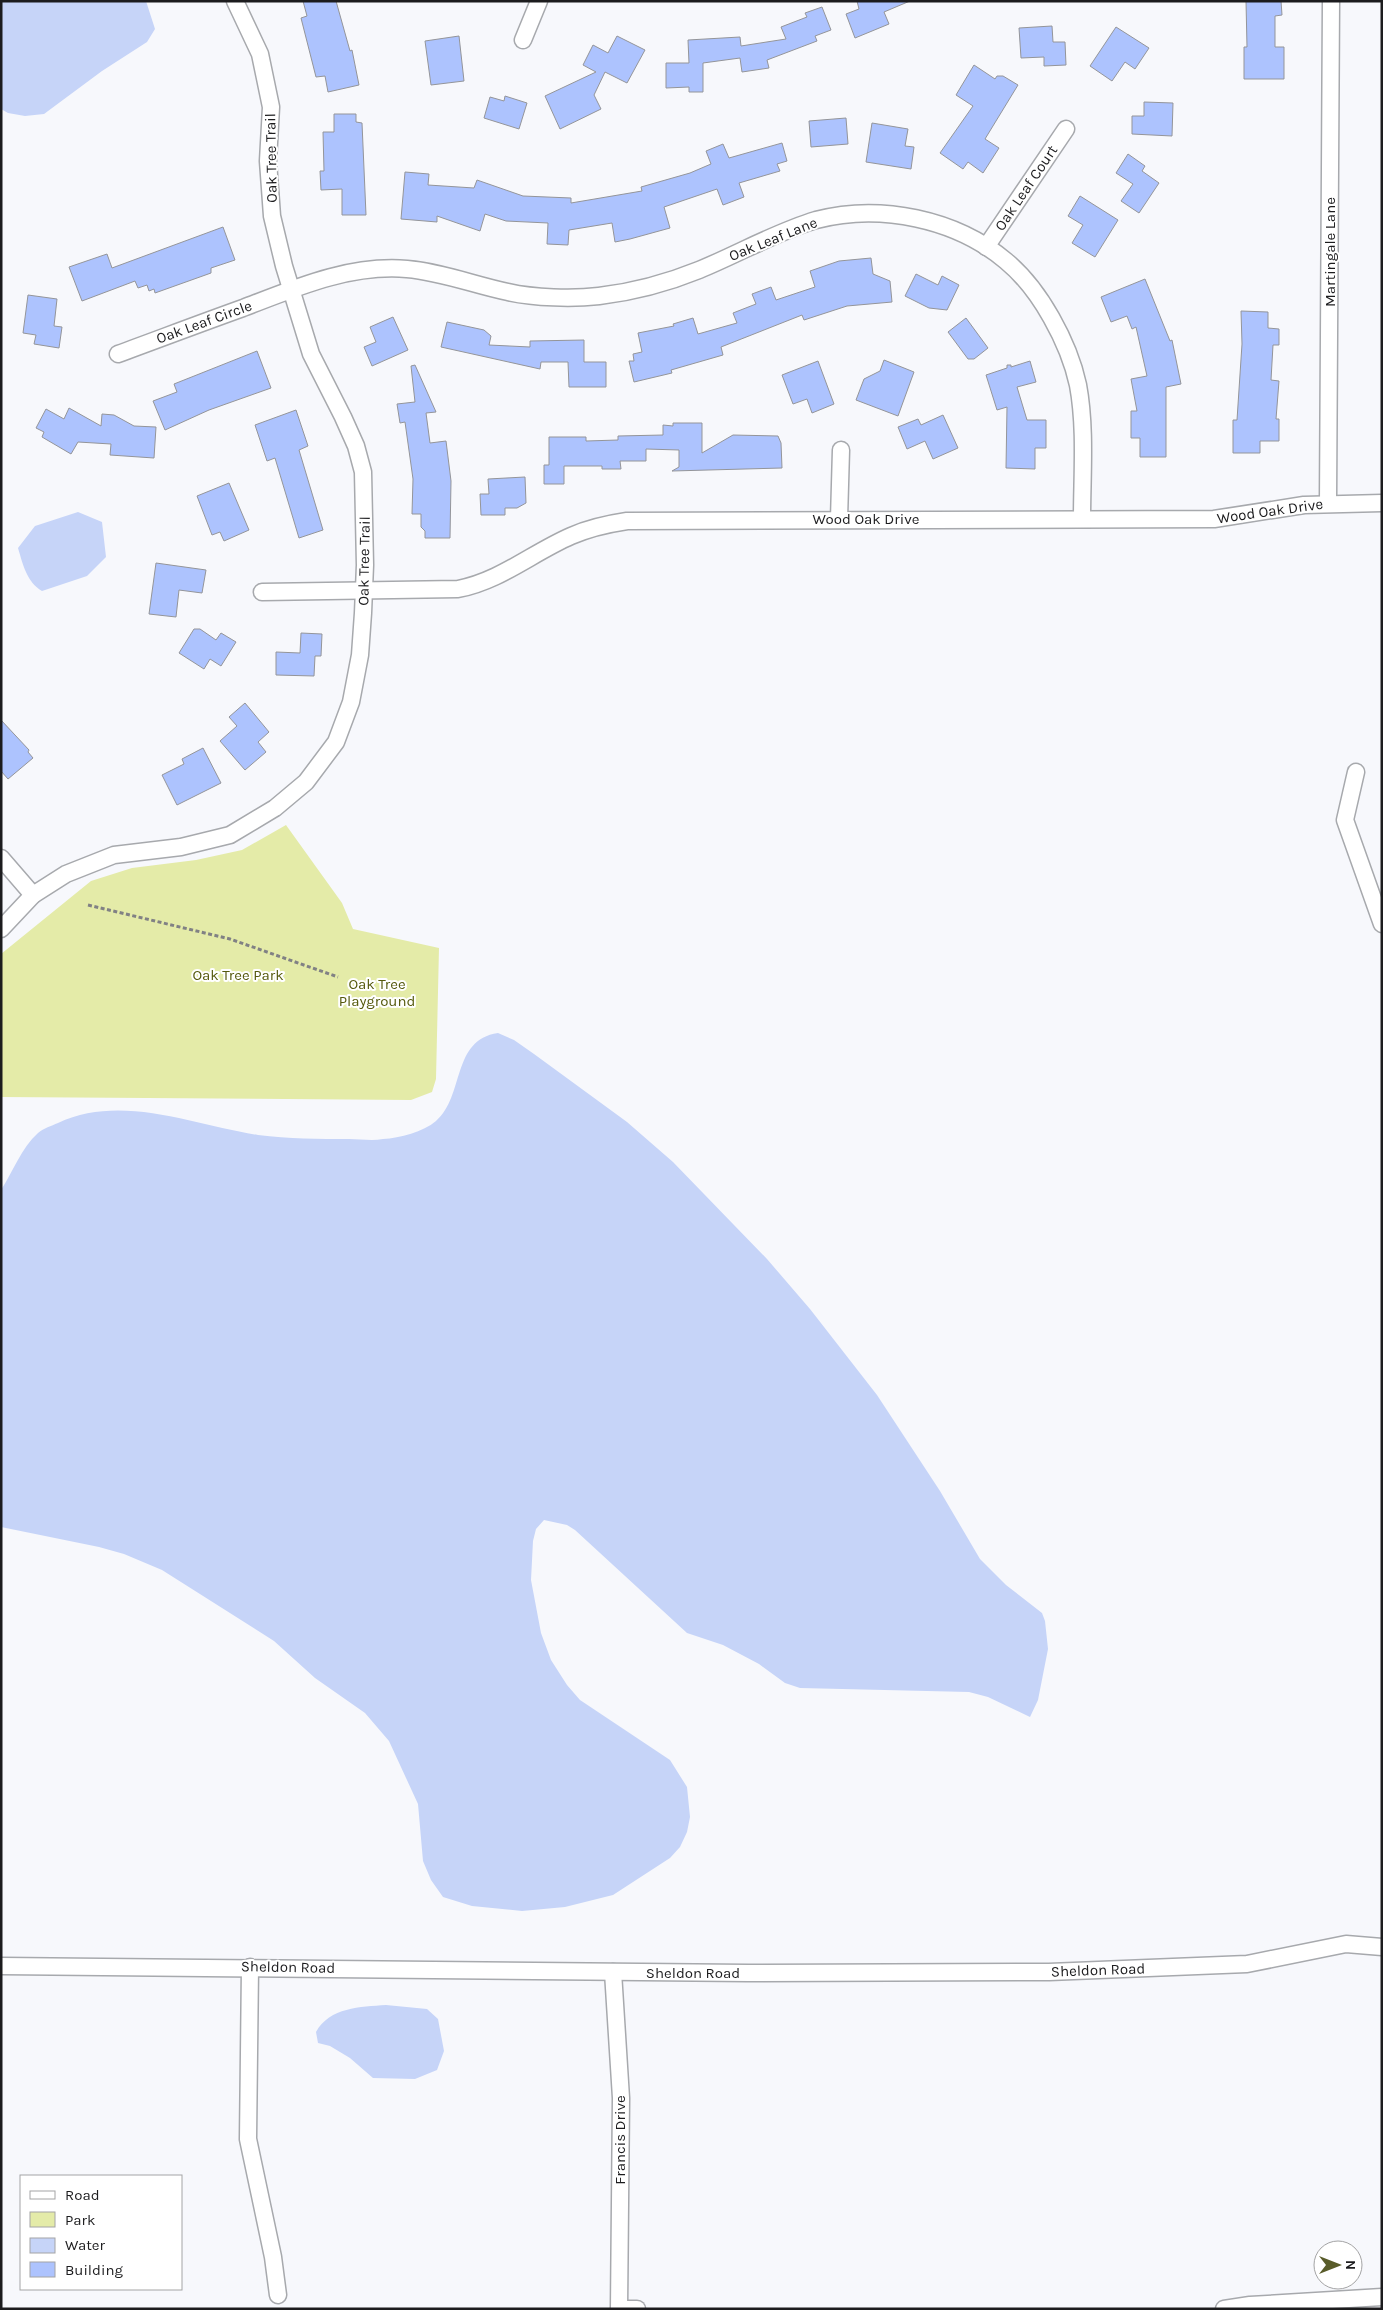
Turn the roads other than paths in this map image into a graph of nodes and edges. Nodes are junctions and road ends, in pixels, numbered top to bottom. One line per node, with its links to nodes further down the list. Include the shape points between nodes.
1 (235, 1): 7 (street, Oak Tree Trail, via 260,54 271,107 268,161 272,216)
2 (539, 1): 4 (street)
3 (1331, 1): 11 (street, Martingale Lane)
4 (522, 40)
5 (1066, 129): 6 (street, Oak Leaf Court)
6 (986, 247): 7 (street, Oak Leaf Lane, via 967,235 918,218 882,214 844,215 792,228 696,271 634,291 595,297 510,293 407,269 347,273); 13 (street, Oak Leaf Lane, via 1006,261 1035,294 1052,318 1068,351 1078,386 1082,419)
7 (291, 290): 8 (street, Oak Leaf Circle); 14 (street, Oak Tree Trail, via 311,354 343,416 363,472)
8 (118, 354)
9 (841, 450): 12 (street)
10 (1382, 502): 11 (street, Wood Oak Drive)
11 (1328, 503): 13 (street, Wood Oak Drive, via 1214,519)
12 (840, 519): 13 (street, Wood Oak Drive); 14 (street, Wood Oak Drive, via 627,521 597,526 569,536 480,585 458,589)
13 (1082, 519)
14 (364, 590): 15 (street, Wood Oak Drive); 18 (street, Oak Tree Trail, via 360,655 350,702 336,742 306,782 275,808 230,835 181,847 114,855 66,874)
15 (262, 592)
16 (1356, 772): 19 (street, via 1345,820)
17 (1, 858): 18 (street)
18 (33, 896): 20 (street, Oak Tree Trail)
19 (1382, 924)
20 (1, 929)
21 (1382, 1947): 24 (street, Sheldon Road, via 1346,1944 1247,1964 1049,1972)
22 (1, 1966): 23 (street, Sheldon Road)
23 (250, 1967): 24 (street, Sheldon Road); 25 (street, via 248,2139)
24 (613, 1972): 27 (street, Francis Drive, via 621,2098)
25 (278, 2295)
26 (1382, 2297): 29 (street)
27 (619, 2309): 28 (street)
28 (637, 2309)
29 (1224, 2309)

